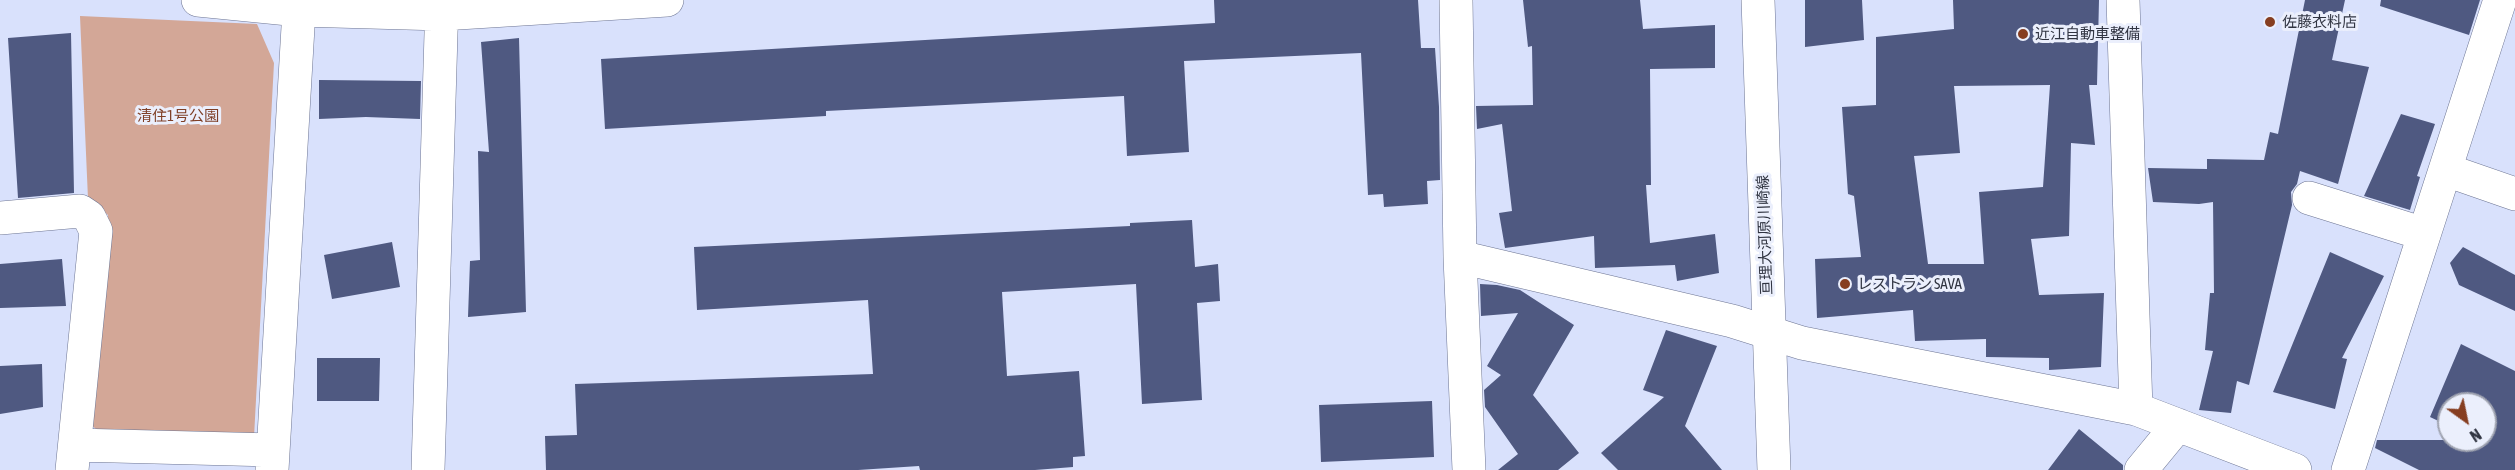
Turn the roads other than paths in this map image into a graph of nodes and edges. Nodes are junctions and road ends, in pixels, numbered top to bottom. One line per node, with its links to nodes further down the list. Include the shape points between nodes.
1 (198, 0): 7 (street)
2 (667, 0): 6 (street)
3 (1456, 0): 14 (street)
4 (1758, 0): 15 (street, 亘理大河原川崎線)
5 (2124, 0): 16 (street)
6 (458, 7): 7 (street); 20 (street)
7 (299, 10): 19 (street)
8 (2504, 13): 9 (street)
9 (2446, 170): 10 (street); 13 (street)
10 (2515, 194)
11 (2309, 198): 13 (street)
12 (0, 218): 18 (street, via 80,212 89,217 96,231)
13 (2424, 234): 25 (street)
14 (1460, 257): 15 (street); 21 (street)
15 (1769, 332): 16 (street, via 1802,343); 22 (street, 亘理大河原川崎線)
16 (2136, 409): 17 (street)
17 (2178, 425): 23 (street); 24 (street)
18 (74, 457): 19 (street)
19 (272, 460)
20 (429, 470)
21 (1469, 470)
22 (1774, 470)
23 (2140, 470)
24 (2295, 470)
25 (2348, 470)

